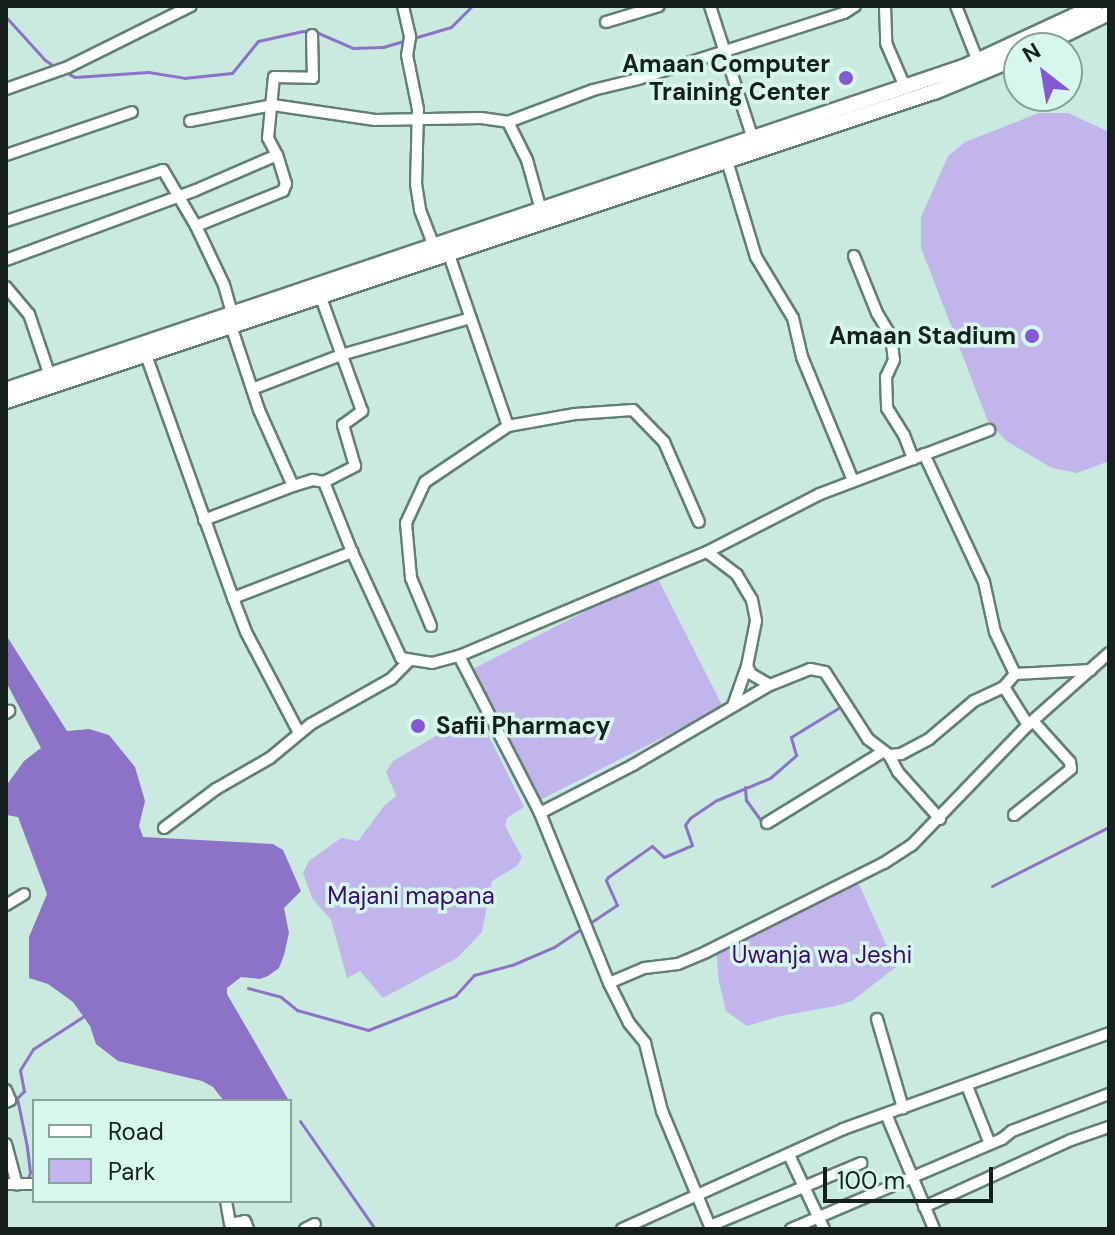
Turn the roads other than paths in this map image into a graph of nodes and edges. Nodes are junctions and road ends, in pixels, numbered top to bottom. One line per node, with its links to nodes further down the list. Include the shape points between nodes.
1 (191, 6): 17 (street, via 63,68)
2 (403, 6): 20 (street)
3 (659, 6): 10 (street)
4 (710, 6): 13 (street)
5 (855, 6): 13 (street)
6 (885, 6): 16 (street, via 886,43)
7 (956, 6): 15 (street)
8 (1095, 6): 15 (main road)
9 (1109, 13): 11 (main road)
10 (606, 22)
11 (1070, 32)
12 (312, 35): 18 (street, via 313,78 275,76)
13 (726, 51): 22 (street, via 593,90); 23 (street)
14 (1003, 61): 15 (main road)
15 (980, 67): 16 (main road); 26 (main road)
16 (905, 87): 23 (main road)
17 (6, 89)
18 (273, 105): 20 (street, via 335,116); 21 (street); 25 (street, via 268,138)
19 (132, 112): 24 (street)
20 (418, 119): 22 (street); 31 (street, via 420,210)
21 (190, 121)
22 (508, 122): 28 (street, via 527,160)
23 (753, 139): 28 (main road)
24 (6, 155)
25 (277, 155): 27 (street); 30 (street, via 286,184 283,191)
26 (727, 161): 31 (main road); 48 (street, via 761,270 793,318 802,357)
27 (177, 195): 29 (street, via 161,170); 30 (street); 33 (street)
28 (541, 210): 31 (main road)
29 (6, 221)
30 (196, 226): 37 (street, via 224,285)
31 (441, 249): 35 (main road); 36 (street); 37 (main road)
32 (854, 256): 47 (street, via 891,336 894,360 886,377 887,408)
33 (6, 260)
34 (6, 287): 40 (street, via 29,314)
35 (321, 298): 37 (main road); 39 (street)
36 (471, 318): 39 (street); 44 (street)
37 (232, 322): 38 (main road); 40 (main road); 41 (street)
38 (146, 355): 43 (main road); 51 (street)
39 (341, 355): 41 (street); 49 (street, via 362,411 343,425 356,463)
40 (50, 376): 42 (main road)
41 (252, 389): 50 (street)
42 (6, 390)
43 (6, 401)
44 (508, 426): 52 (street, via 633,410 664,442); 56 (street, via 425,482 406,523 411,578)
45 (989, 430): 46 (street)
46 (924, 454): 47 (street); 62 (street, via 984,582 995,632)
47 (913, 459): 48 (street)
48 (853, 481): 54 (street)
49 (324, 482): 50 (street); 53 (street)
50 (293, 486): 51 (street)
51 (204, 520): 55 (street)
52 (699, 522)
53 (352, 552): 55 (street); 59 (street, via 401,658)
54 (707, 552): 58 (street); 60 (street, via 737,575 756,610)
55 (233, 598): 67 (street)
56 (431, 626)
57 (1109, 653): 61 (street)
58 (459, 656): 59 (street); 69 (street)
59 (408, 662): 67 (street, via 391,679)
60 (747, 666): 63 (street); 65 (street)
61 (1091, 670): 62 (street); 66 (street)
62 (1015, 674): 64 (street)
63 (770, 685): 65 (street); 68 (street, via 821,669 868,739)
64 (1004, 687): 66 (street); 68 (street, via 974,701 929,739 901,754)
65 (733, 707): 69 (street)
66 (1030, 723): 70 (street, via 1071,769); 71 (street)
67 (299, 733): 73 (street)
68 (885, 754): 71 (street); 72 (street)
69 (540, 813): 76 (street)
70 (1014, 815)
71 (940, 819): 76 (street, via 903,851 820,895 678,964 645,968)
72 (767, 823)
73 (164, 828)
74 (24, 894): 75 (street)
75 (6, 905)
76 (609, 983): 94 (street, via 645,1043 662,1111)
77 (877, 1019): 83 (street)
78 (1109, 1033): 79 (street)
79 (967, 1086): 83 (street); 87 (street)
80 (6, 1090): 82 (street)
81 (1109, 1094): 87 (street)
82 (6, 1102)
83 (903, 1108): 84 (street)
84 (886, 1114): 88 (street); 90 (street)
85 (1109, 1127): 96 (street)
86 (6, 1144): 92 (street)
87 (990, 1144): 90 (street)
88 (789, 1155): 93 (street); 94 (street)
89 (861, 1163): 93 (street)
90 (912, 1176): 96 (street); 97 (street)
91 (32, 1184): 92 (street)
92 (12, 1185)
93 (803, 1189): 97 (street); 98 (street)
94 (697, 1194): 98 (street); 100 (street)
95 (226, 1203): 99 (street, via 230,1224 245,1221)
96 (924, 1207): 103 (street)
97 (817, 1218): 101 (street); 102 (street)
98 (710, 1228)
99 (248, 1229)
100 (622, 1229)
101 (791, 1229)
102 (824, 1229)
103 (934, 1229)

